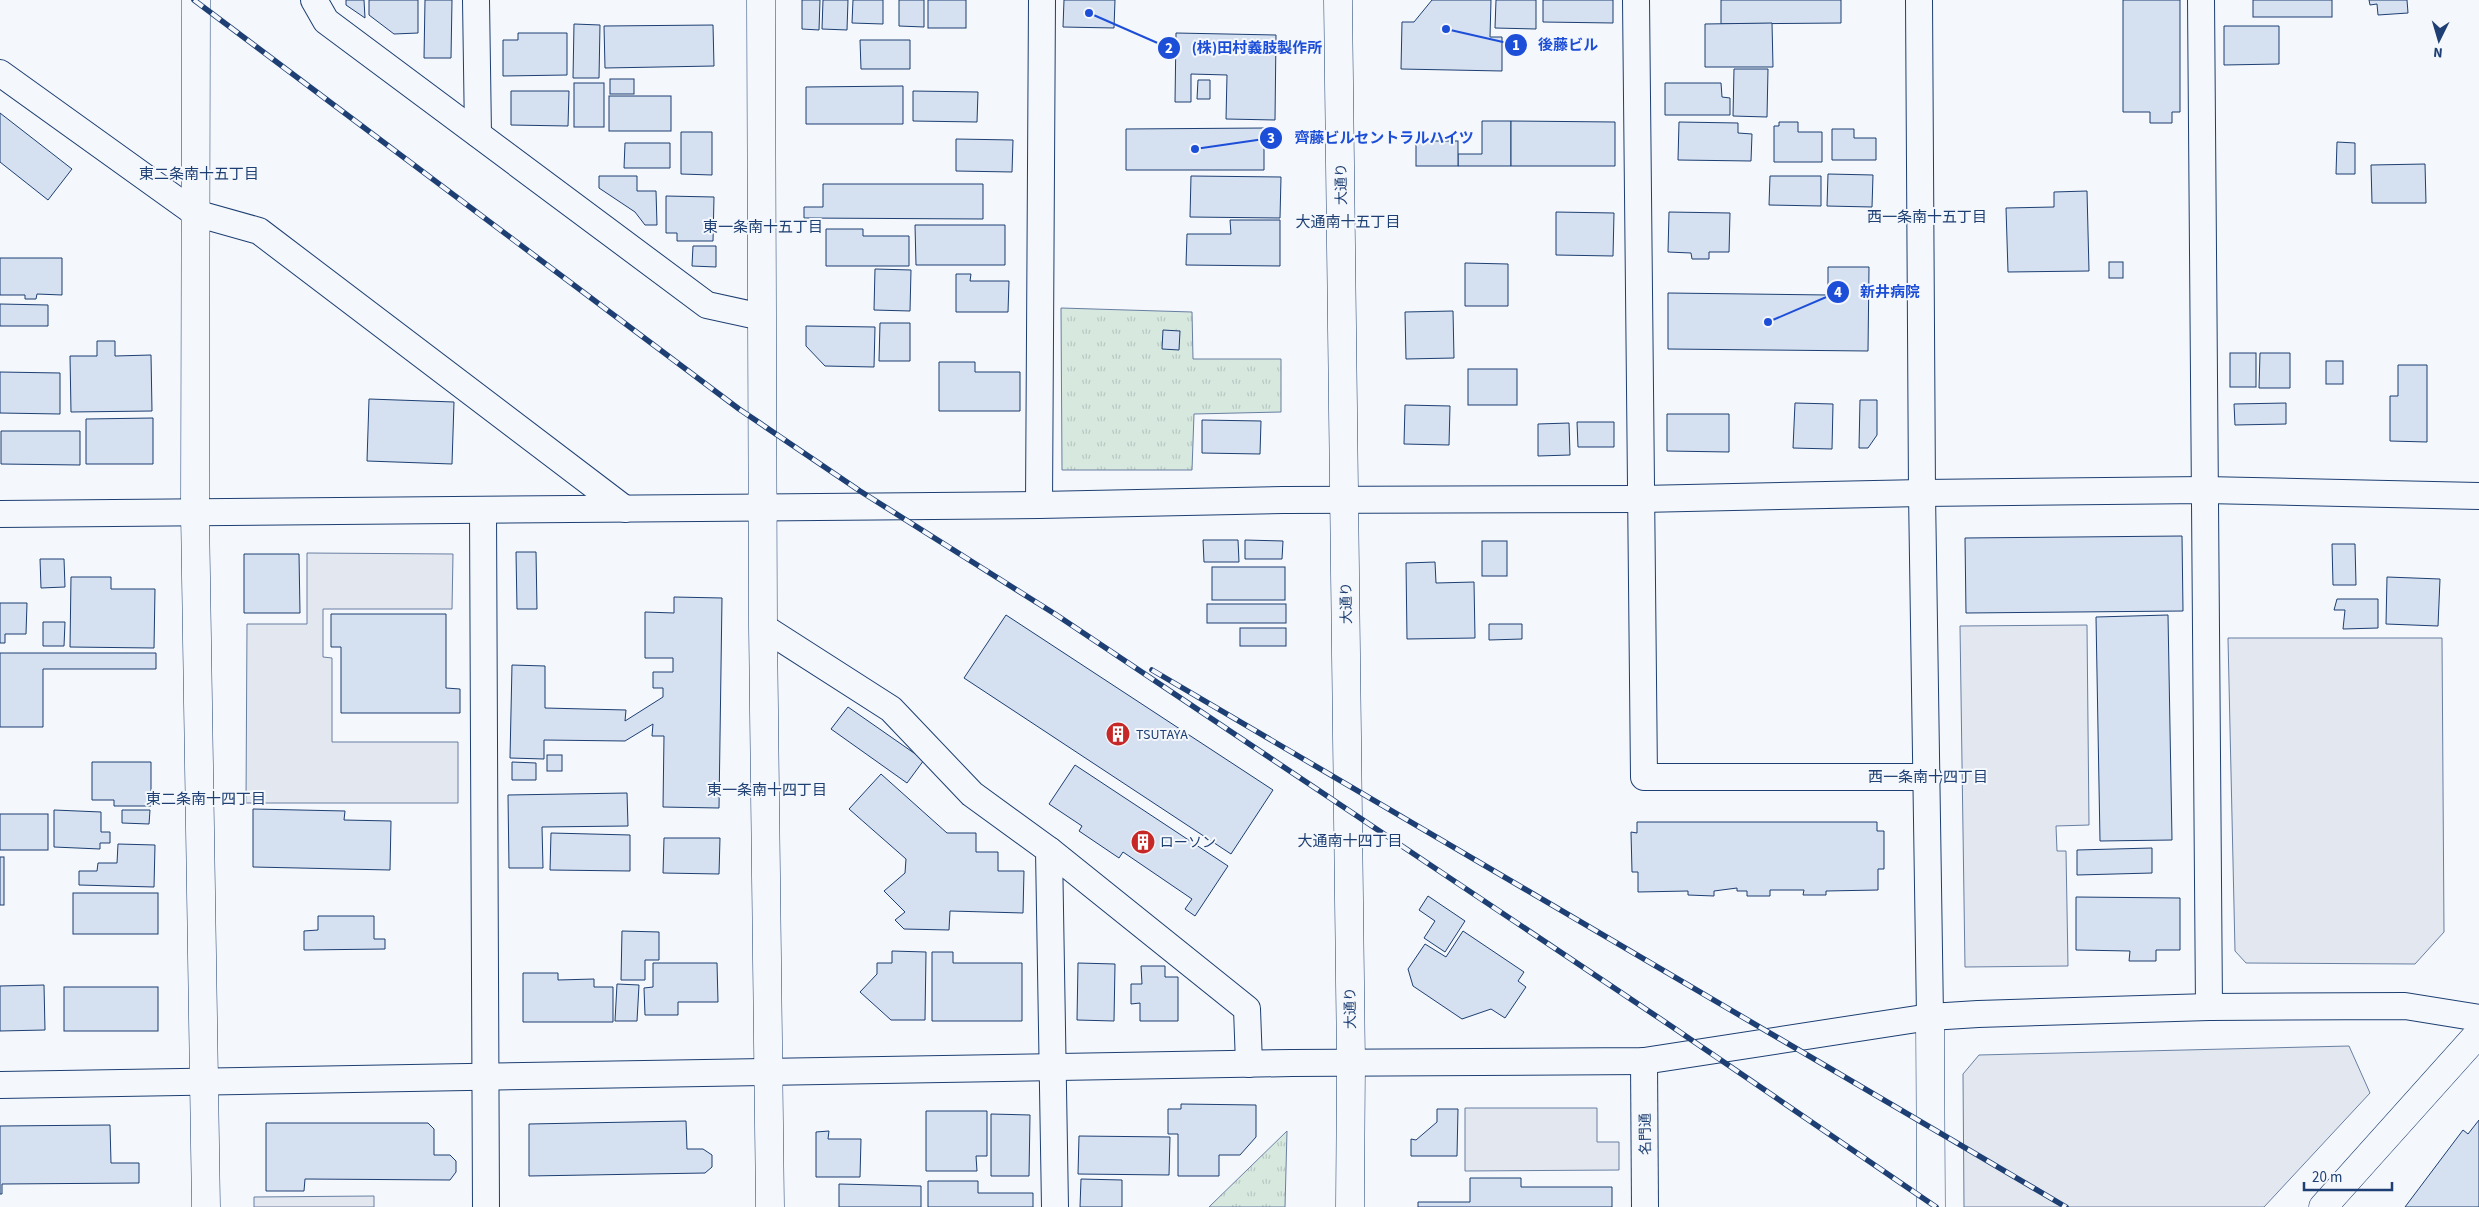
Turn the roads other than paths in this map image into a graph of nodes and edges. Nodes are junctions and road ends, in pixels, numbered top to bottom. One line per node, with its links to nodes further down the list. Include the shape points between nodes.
1 (196, 0): 12 (main road)
2 (314, 0): 11 (street, via 326,21)
3 (476, 0): 11 (street)
4 (761, 0): 13 (main road)
5 (1042, 0): 19 (street)
6 (1338, 0): 18 (main road, 大通り)
7 (1636, 0): 17 (street)
8 (1919, 0): 15 (street)
9 (2201, 0): 14 (street)
10 (0, 73): 12 (street)
11 (478, 134): 13 (street, via 707,305)
12 (195, 213): 21 (street, via 259,231); 23 (main road)
13 (762, 317): 20 (main road)
14 (2205, 490): 15 (street); 16 (street); 28 (street)
15 (1922, 493): 17 (street); 26 (street)
16 (2479, 496)
17 (1641, 499): 18 (street); 26 (street, via 1644,777)
18 (1344, 500): 19 (street); 33 (main road, 大通り)
19 (1040, 505): 20 (street)
20 (763, 508): 21 (street); 25 (main road)
21 (625, 509): 22 (street)
22 (483, 510): 23 (street); 37 (street)
23 (194, 513): 24 (street); 38 (main road)
24 (0, 514)
25 (763, 627): 27 (street, via 891,709 972,794); 36 (main road)
26 (1928, 777): 29 (street)
27 (1049, 850): 34 (street, via 1247,1009); 35 (street)
28 (2209, 1007): 29 (street); 30 (street, via 2405,1006)
29 (1930, 1017): 32 (street); 46 (main road)
30 (2479, 1018)
31 (2479, 1033): 47 (main road)
32 (1644, 1061): 33 (street); 45 (street, 名門通)
33 (1351, 1063): 34 (street); 44 (main road, 大通り)
34 (1249, 1064): 35 (street)
35 (1052, 1069): 36 (street); 43 (street)
36 (769, 1072): 37 (street); 42 (main road)
37 (485, 1078): 38 (street); 41 (street)
38 (204, 1082): 39 (street); 40 (main road)
39 (0, 1085)
40 (206, 1207)
41 (486, 1207)
42 (770, 1207)
43 (1055, 1207)
44 (1350, 1207)
45 (1645, 1207)
46 (1932, 1207)
47 (2323, 1207)

